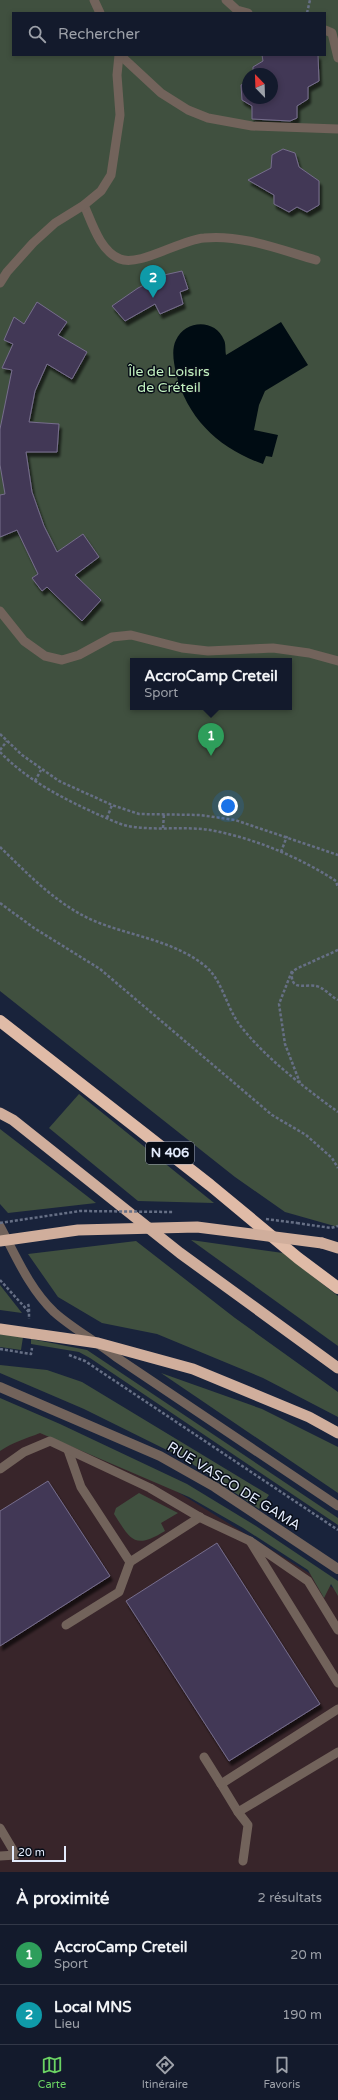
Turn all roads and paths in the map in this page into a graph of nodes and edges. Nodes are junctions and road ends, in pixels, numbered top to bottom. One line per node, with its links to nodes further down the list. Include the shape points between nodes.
1 (94, 0): 4 (lane)
2 (226, 0): 5 (lane, via 237,10)
3 (310, 0): 6 (path)
4 (100, 12)
5 (244, 12)
6 (307, 12)
7 (332, 34): 10 (lane)
8 (119, 56): 12 (lane, via 117,75 120,115 111,175 101,191)
9 (120, 56): 11 (lane, via 161,93 188,110 208,118 252,126)
10 (338, 58)
11 (338, 129)
12 (84, 205): 13 (lane, via 100,240 110,254 121,260 139,260 179,243 204,238 236,238); 14 (lane, via 55,223 33,243)
13 (316, 260)
14 (0, 283)
15 (0, 611): 16 (lane, via 24,641 45,656 62,660 79,655 112,637 131,635 182,648 208,651 273,648 309,652)
16 (338, 661)
17 (0, 734): 18 (path)
18 (8, 741): 19 (path); 20 (path)
19 (0, 751): 21 (path)
20 (42, 770): 21 (path); 22 (path, via 59,781)
21 (34, 781): 24 (path)
22 (112, 806): 23 (path, via 139,814); 24 (path)
23 (164, 814): 25 (path); 26 (path, via 200,815 235,820)
24 (107, 818): 25 (path, via 128,826)
25 (163, 828): 28 (path, via 209,830)
26 (286, 836): 28 (path); 29 (path)
27 (0, 847): 36 (path, via 58,901 79,914 151,938 179,950 205,966 218,984 239,1024)
28 (281, 852): 30 (path, via 312,866 336,881)
29 (338, 855)
30 (338, 888)
31 (0, 903): 41 (path, via 34,928 100,969 272,1115 306,1135 332,1158)
32 (338, 950): 33 (path)
33 (292, 972): 34 (path, via 294,984 316,986); 36 (path, via 280,1004 286,1044)
34 (338, 1000)
35 (0, 1021): 48 (highway, N 406)
36 (300, 1084): 38 (path)
37 (0, 1106): 40 (highway)
38 (338, 1112)
39 (0, 1113): 40 (highway)
40 (13, 1120): 55 (highway, via 180,1253)
41 (338, 1168)
42 (297, 1223): 44 (path, via 331,1228)
43 (0, 1226): 51 (lane, via 31,1285 45,1302 73,1328)
44 (338, 1226)
45 (0, 1241): 46 (highway, bridge, via 78,1230 197,1227 322,1243)
46 (338, 1248)
47 (0, 1280): 49 (path)
48 (338, 1288)
49 (29, 1312)
50 (0, 1328): 51 (highway)
51 (98, 1343): 57 (highway, via 193,1369 309,1418); 60 (lane, via 116,1358)
52 (0, 1349): 53 (path, via 31,1354 32,1348)
53 (40, 1350)
54 (62, 1354): 62 (path, via 85,1361)
55 (338, 1368)
56 (0, 1386): 65 (street, RUE VASCO DE GAMA, via 160,1456 215,1487)
57 (338, 1433)
58 (68, 1450): 59 (lane, via 50,1441 24,1452); 61 (lane, via 150,1488); 64 (lane, via 81,1487)
59 (0, 1469)
60 (338, 1506)
61 (200, 1517): 63 (lane); 64 (lane)
62 (338, 1530)
63 (250, 1541): 67 (lane, via 308,1581); 68 (lane)
64 (130, 1562): 66 (lane, via 119,1592)
65 (338, 1569)
66 (66, 1625)
67 (338, 1630)
68 (338, 1683)
69 (338, 1709): 72 (lane)
70 (338, 1752): 73 (lane)
71 (204, 1758): 72 (lane)
72 (221, 1784): 73 (lane)
73 (238, 1812): 76 (lane, via 248,1825)
74 (0, 1828): 75 (lane, via 16,1855)
75 (0, 1856)
76 (243, 1861)

